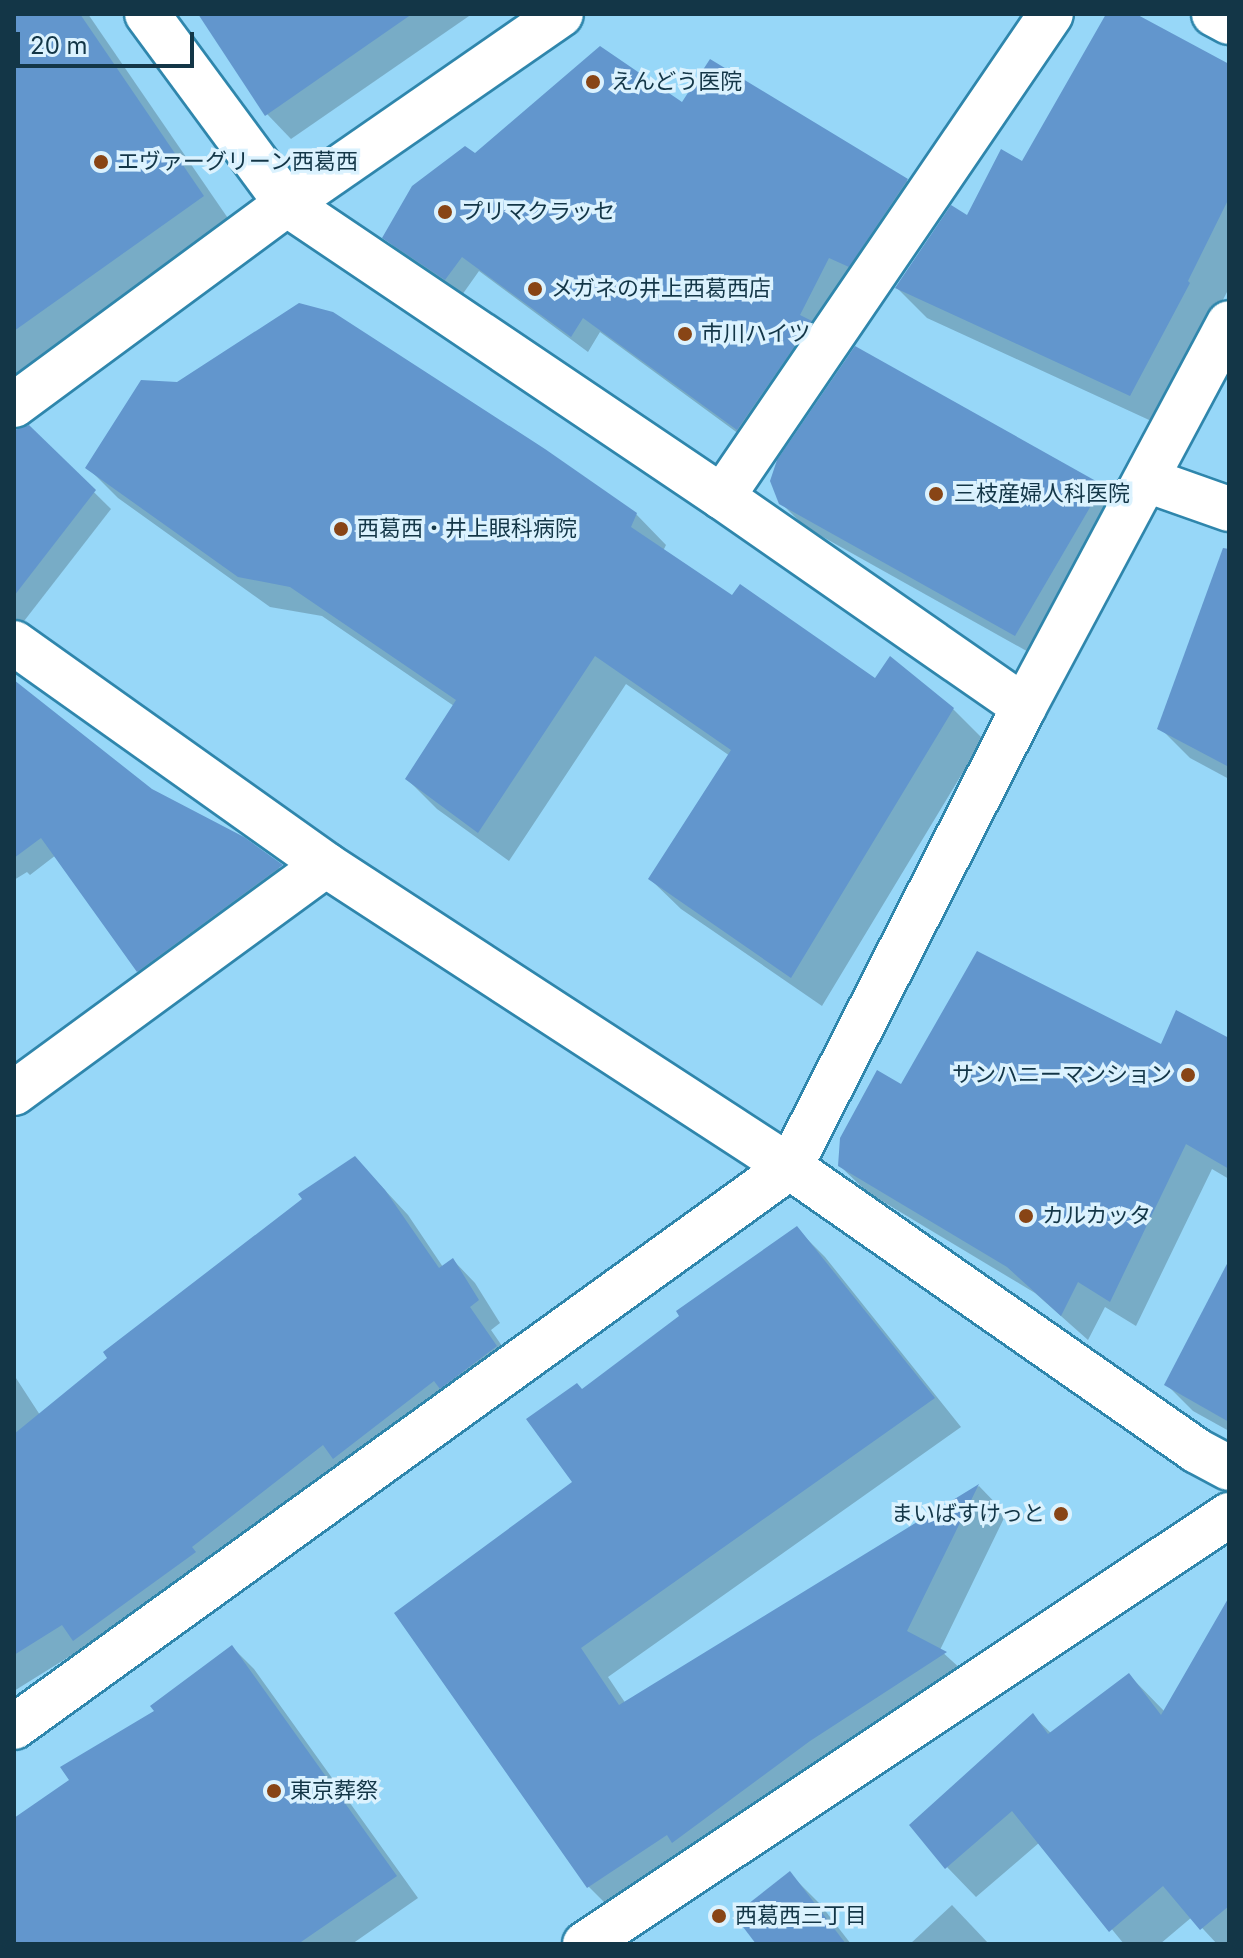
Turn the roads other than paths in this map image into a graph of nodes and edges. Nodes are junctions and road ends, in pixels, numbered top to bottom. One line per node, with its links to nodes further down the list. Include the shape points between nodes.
1 (147, 14): 6 (street)
2 (561, 14): 6 (street)
3 (1051, 14): 10 (street)
4 (1214, 14): 5 (street)
5 (1229, 22)
6 (287, 204): 8 (street); 10 (street)
7 (1229, 323): 9 (street)
8 (14, 405)
9 (1147, 480): 11 (street); 13 (street)
10 (722, 497): 13 (street)
11 (1229, 509)
12 (14, 643): 14 (street)
13 (1024, 707): 16 (street)
14 (326, 865): 15 (street); 16 (street)
15 (14, 1093)
16 (790, 1167): 17 (street, via 1197,1451); 19 (street)
17 (1229, 1468)
18 (1229, 1515): 20 (street)
19 (14, 1727)
20 (585, 1944)

